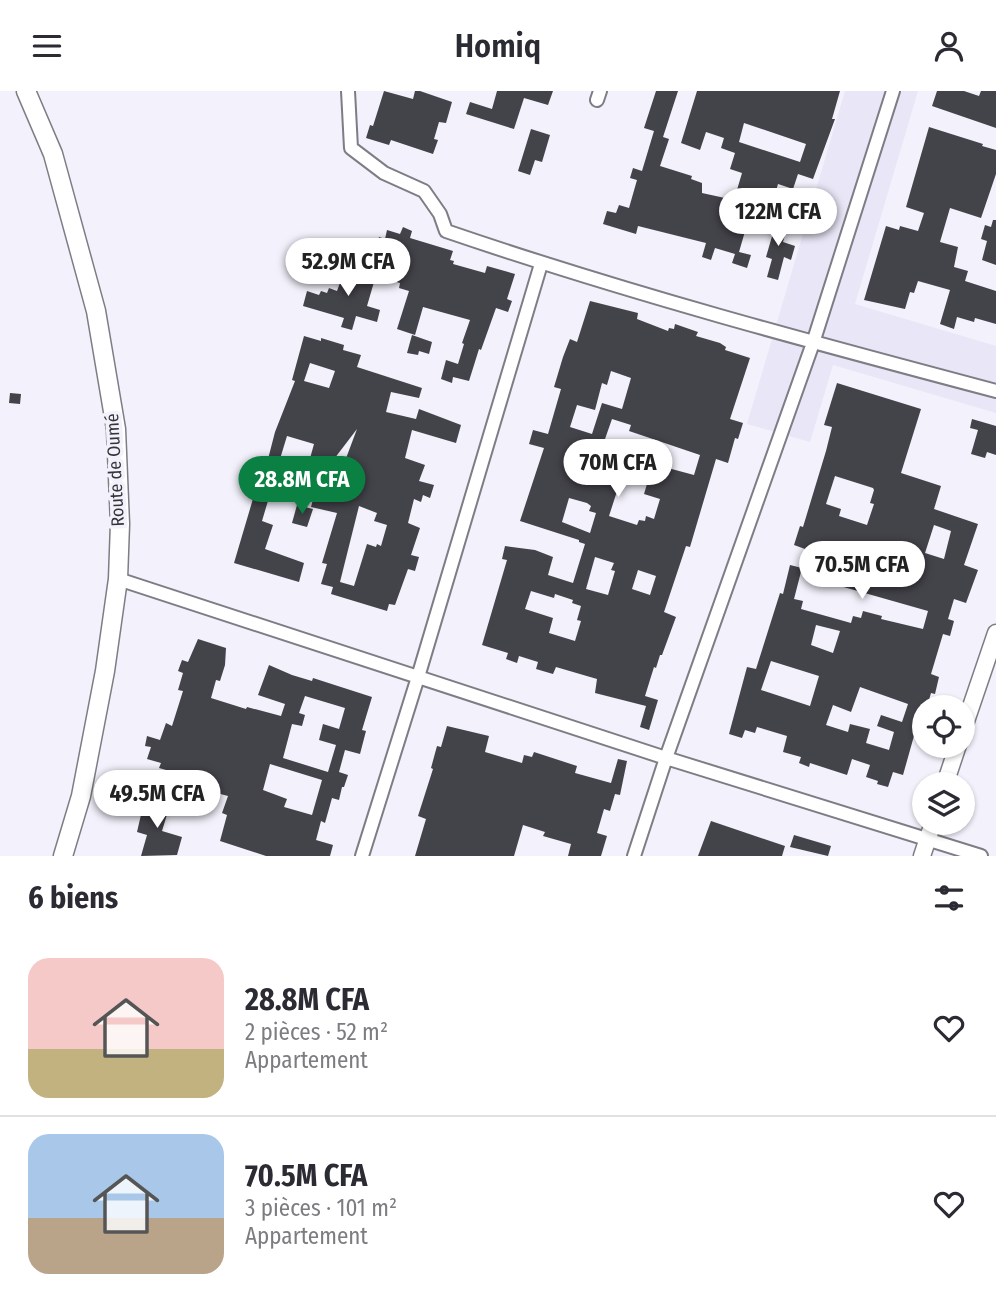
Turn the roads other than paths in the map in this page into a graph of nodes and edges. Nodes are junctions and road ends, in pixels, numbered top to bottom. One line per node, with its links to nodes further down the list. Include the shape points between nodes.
1 (26, 91): 7 (main road, Route de Oumé, via 53,154 96,311 116,429)
2 (348, 91): 4 (street, via 351,148 384,173 424,191 446,231)
3 (893, 91): 5 (street)
4 (541, 264): 5 (street); 9 (street)
5 (814, 343): 6 (street); 11 (street)
6 (996, 391)
7 (118, 579): 9 (street); 15 (main road, Route de Oumé, via 81,796)
8 (996, 633): 10 (street)
9 (418, 677): 11 (street); 16 (street)
10 (975, 695)
11 (666, 758): 12 (street); 17 (street)
12 (912, 825)
13 (928, 835): 18 (street)
14 (940, 835): 19 (street)
15 (63, 856)
16 (362, 856)
17 (634, 856)
18 (922, 856)
19 (981, 856)

